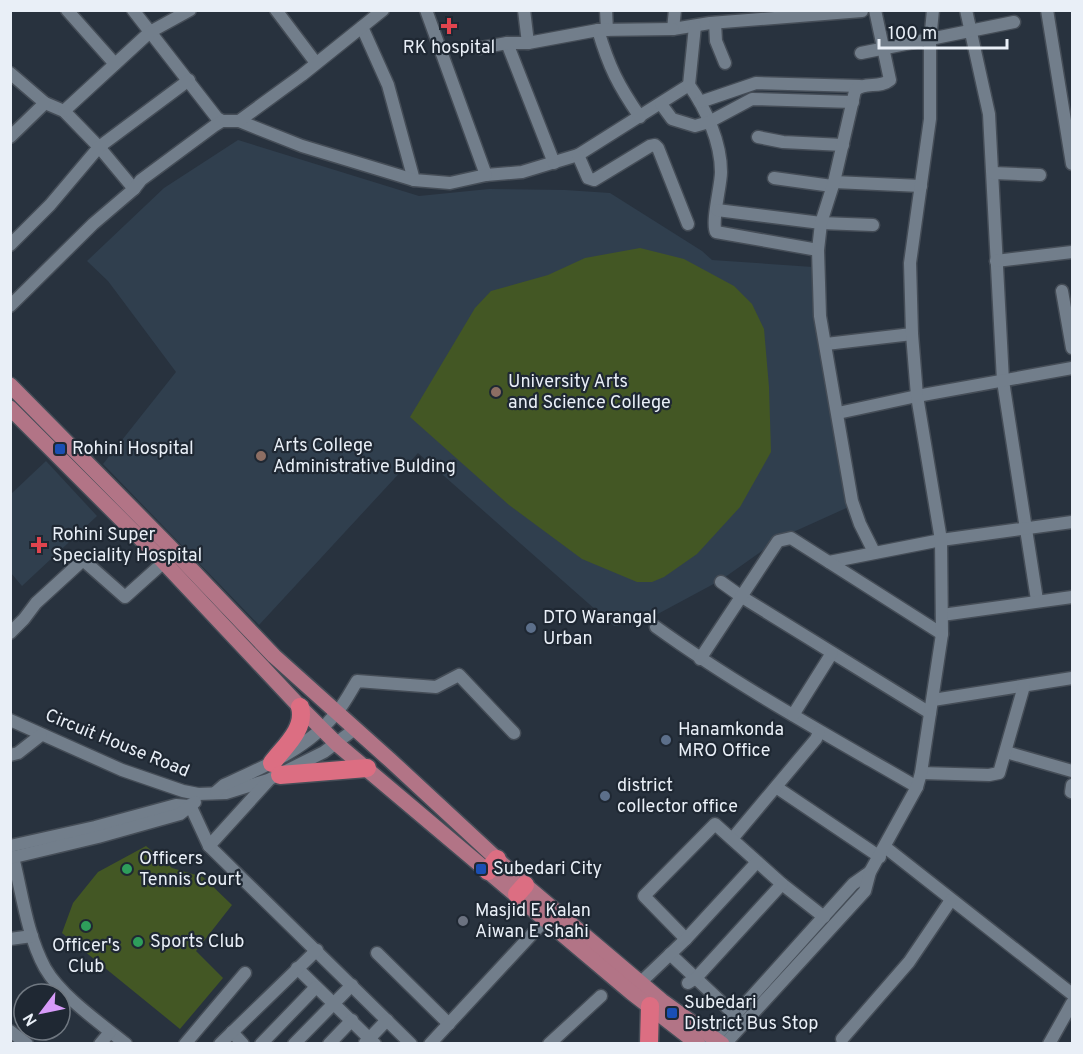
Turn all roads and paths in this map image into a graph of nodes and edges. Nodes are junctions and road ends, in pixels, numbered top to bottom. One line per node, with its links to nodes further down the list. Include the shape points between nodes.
1 (67, 10): 33 (street)
2 (133, 10): 23 (street)
3 (190, 10): 23 (street)
4 (276, 10): 31 (street)
5 (426, 10): 55 (street)
6 (524, 10): 27 (street)
7 (606, 10): 22 (street)
8 (675, 10): 21 (street)
9 (870, 10): 15 (street)
10 (875, 10): 29 (street)
11 (933, 10): 25 (street)
12 (966, 10): 24 (street)
13 (1047, 10): 53 (street)
14 (381, 11): 20 (street)
15 (862, 11): 16 (street)
16 (731, 16): 18 (street)
17 (1014, 22): 24 (street)
18 (715, 23): 19 (street); 32 (street, via 716,41)
19 (695, 26): 21 (street); 36 (street)
20 (362, 27): 31 (street); 58 (street, via 388,85)
21 (673, 29): 22 (street)
22 (602, 30): 27 (street); 43 (street, via 608,65)
23 (150, 32): 33 (street); 35 (street)
24 (971, 32): 25 (street); 54 (street, via 989,114)
25 (930, 40): 29 (street); 60 (street, via 930,119)
26 (507, 43): 27 (street); 28 (street); 52 (street)
27 (528, 43)
28 (480, 48)
29 (884, 49): 30 (street); 37 (street, via 889,83)
30 (861, 53)
31 (316, 63): 45 (street)
32 (725, 63)
33 (116, 64): 42 (street)
34 (10, 74): 40 (street)
35 (189, 80): 44 (street); 50 (street)
36 (689, 85): 38 (street); 41 (street)
37 (860, 86): 38 (street, via 756,83); 39 (street)
38 (700, 102): 46 (street)
39 (853, 102): 46 (street, via 752,99); 49 (street)
40 (45, 103): 42 (street); 47 (street)
41 (661, 104): 43 (street); 46 (street, via 672,119 695,126)
42 (64, 111): 50 (street)
43 (640, 117): 51 (street)
44 (222, 121): 45 (street); 61 (street)
45 (239, 121): 58 (street, via 302,146)
46 (709, 122): 62 (street, via 721,171)
47 (10, 137)
48 (758, 137): 49 (street)
49 (843, 145): 59 (street)
50 (99, 147): 61 (street); 66 (street)
51 (578, 155): 52 (street); 64 (street, via 588,178 594,180 655,145)
52 (554, 164): 55 (street)
53 (1072, 164)
54 (993, 173): 56 (street); 69 (street)
55 (486, 175): 58 (street, via 450,183)
56 (1040, 175)
57 (774, 178): 59 (street)
58 (414, 180)
59 (833, 184): 60 (street); 63 (street)
60 (921, 186): 72 (street, via 910,263)
61 (134, 189): 71 (street)
62 (717, 210): 63 (street); 67 (street, via 714,228 719,234)
63 (821, 223): 65 (street); 67 (street)
64 (688, 224)
65 (873, 225)
66 (10, 245)
67 (818, 250): 73 (street, via 820,316)
68 (1072, 252): 69 (street)
69 (996, 261): 76 (street)
70 (1062, 291): 74 (street)
71 (10, 306)
72 (912, 334): 73 (street); 78 (street)
73 (826, 344): 80 (street)
74 (1072, 348)
75 (1072, 368): 76 (street)
76 (1004, 381): 78 (street); 82 (street)
77 (10, 385): 101 (main road, via 274,656)
78 (917, 396): 80 (street); 83 (street)
79 (10, 408): 85 (main road)
80 (838, 413): 84 (street, via 855,512)
81 (1072, 522): 82 (street)
82 (1027, 529): 83 (street); 90 (street)
83 (941, 540): 84 (street); 91 (street)
84 (874, 552): 86 (street)
85 (164, 562): 93 (street, via 125,597 83,560); 100 (main road)
86 (829, 562): 88 (street, via 791,538 784,538); 94 (street)
87 (721, 582): 88 (street)
88 (742, 597): 95 (street); 96 (street)
89 (1072, 597): 90 (street)
90 (1037, 600): 91 (street)
91 (942, 615): 94 (street)
92 (656, 627): 96 (street)
93 (10, 633)
94 (942, 634): 99 (street)
95 (832, 652): 102 (street); 103 (street)
96 (700, 659): 103 (street)
97 (1072, 678): 98 (street)
98 (1024, 686): 99 (street); 111 (street)
99 (933, 700): 102 (street)
100 (300, 707): 105 (main road); 115 (highway, via 302,714 296,732)
101 (337, 713): 105 (street); 106 (main road); 108 (street, via 357,681 436,687 459,675)
102 (930, 713): 116 (street)
103 (793, 715): 107 (street)
104 (10, 720): 109 (street, Circuit House Road)
105 (321, 728): 110 (main road); 115 (street)
106 (355, 729): 110 (street); 126 (main road)
107 (819, 732): 117 (street); 118 (street)
108 (514, 733)
109 (41, 735): 112 (street); 119 (street, Circuit House Road, via 173,788)
110 (337, 744): 113 (main road); 115 (street)
111 (1006, 752): 114 (street); 116 (street, via 995,775)
112 (10, 755)
113 (367, 768): 115 (highway); 126 (main road)
114 (1072, 771)
115 (273, 773): 119 (street, via 224,785); 119 (street, Circuit House Road, via 226,793); 122 (street)
116 (921, 773): 118 (street)
117 (776, 787): 121 (street); 123 (street)
118 (917, 787): 123 (street)
119 (212, 793): 120 (street)
120 (190, 806): 122 (street); 124 (street, via 176,805)
121 (732, 839): 125 (street); 135 (street, via 715,824 644,896)
122 (209, 846): 136 (street)
123 (883, 852): 127 (street); 130 (street)
124 (11, 854): 133 (street)
125 (757, 862): 128 (street); 135 (street)
126 (493, 865): 129 (main road)
127 (870, 872): 131 (street, via 853,884); 159 (street, via 865,891)
128 (782, 884): 131 (street); 141 (street)
129 (521, 890): 132 (main road); 142 (main road)
130 (951, 900): 145 (street); 157 (street, via 909,962)
131 (824, 917): 150 (street)
132 (546, 919): 149 (main road); 153 (street)
133 (32, 936): 134 (street); 155 (street, via 45,968 64,992)
134 (10, 939)
135 (686, 939): 138 (street)
136 (317, 950): 139 (street); 143 (street)
137 (377, 953): 153 (street)
138 (670, 954): 141 (street); 142 (street)
139 (297, 968): 144 (street); 156 (street)
140 (245, 973): 163 (street)
141 (692, 980): 150 (street)
142 (641, 982): 159 (main road)
143 (352, 985): 147 (street); 152 (street)
144 (316, 987): 147 (street); 166 (street)
145 (1072, 994)
146 (601, 996): 171 (street)
147 (334, 1003): 151 (street); 167 (street)
148 (1072, 1003): 174 (street)
149 (650, 1006): 172 (highway); 173 (main road)
150 (735, 1015): 159 (street)
151 (352, 1020): 158 (street); 168 (street)
152 (387, 1020): 158 (street); 169 (street)
153 (449, 1024): 170 (street)
154 (10, 1031): 160 (street)
155 (110, 1032): 161 (street); 162 (street)
156 (232, 1032): 164 (street); 165 (street)
157 (842, 1039)
158 (370, 1042)
159 (718, 1042)
160 (27, 1044)
161 (100, 1044)
162 (126, 1044)
163 (185, 1044)
164 (220, 1044)
165 (243, 1044)
166 (261, 1044)
167 (294, 1044)
168 (329, 1044)
169 (411, 1044)
170 (430, 1044)
171 (549, 1044)
172 (649, 1044)
173 (698, 1044)
174 (1050, 1044)

